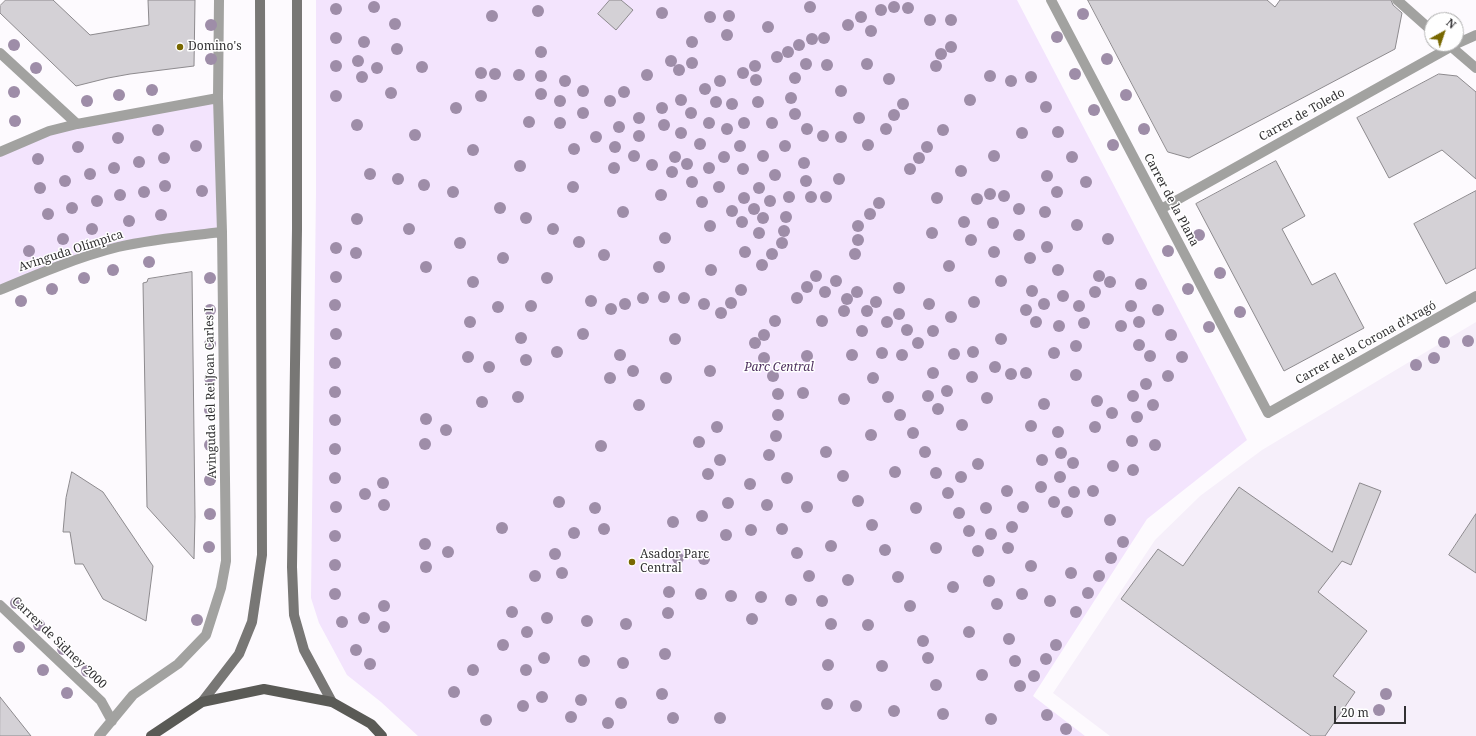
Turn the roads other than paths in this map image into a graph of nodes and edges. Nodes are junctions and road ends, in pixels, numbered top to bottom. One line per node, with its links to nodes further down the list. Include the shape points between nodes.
1 (219, 0): 13 (street, Avinguda del Rei Joan Carles I)
2 (260, 0): 22 (street, via 262,555 252,622 239,654)
3 (297, 0): 23 (street, via 298,221 292,567 294,616 304,650)
4 (1397, 0): 6 (street)
5 (1053, 1): 16 (street, Carrer de la Plana)
6 (1424, 24)
7 (1476, 36): 8 (street, Carrer de Toledo)
8 (1464, 40)
9 (1440, 52): 16 (street, Carrer de Toledo)
10 (1459, 52): 12 (street)
11 (0, 53): 14 (street)
12 (1476, 68)
13 (218, 98): 14 (street); 17 (street, Avinguda del Rei Joan Carles I)
14 (76, 124): 15 (street, via 49,131)
15 (0, 152)
16 (1161, 209): 20 (street, Carrer de la Plana)
17 (222, 232): 18 (street, Avinguda Olímpica, via 118,248); 24 (street, Avinguda del Rei Joan Carles I, via 226,561 221,588 206,635 178,664 133,695)
18 (0, 290)
19 (1476, 296): 20 (street, Carrer de la Corona d'Aragó)
20 (1268, 413)
21 (0, 605): 24 (street, Carrer de Sidney 2000, via 101,701)
22 (202, 702): 23 (main road, via 264,689); 26 (main road)
23 (332, 702): 27 (main road, via 372,724)
24 (112, 721): 25 (street, Avinguda del Rei Joan Carles I)
25 (99, 736)
26 (151, 736)
27 (382, 736)

